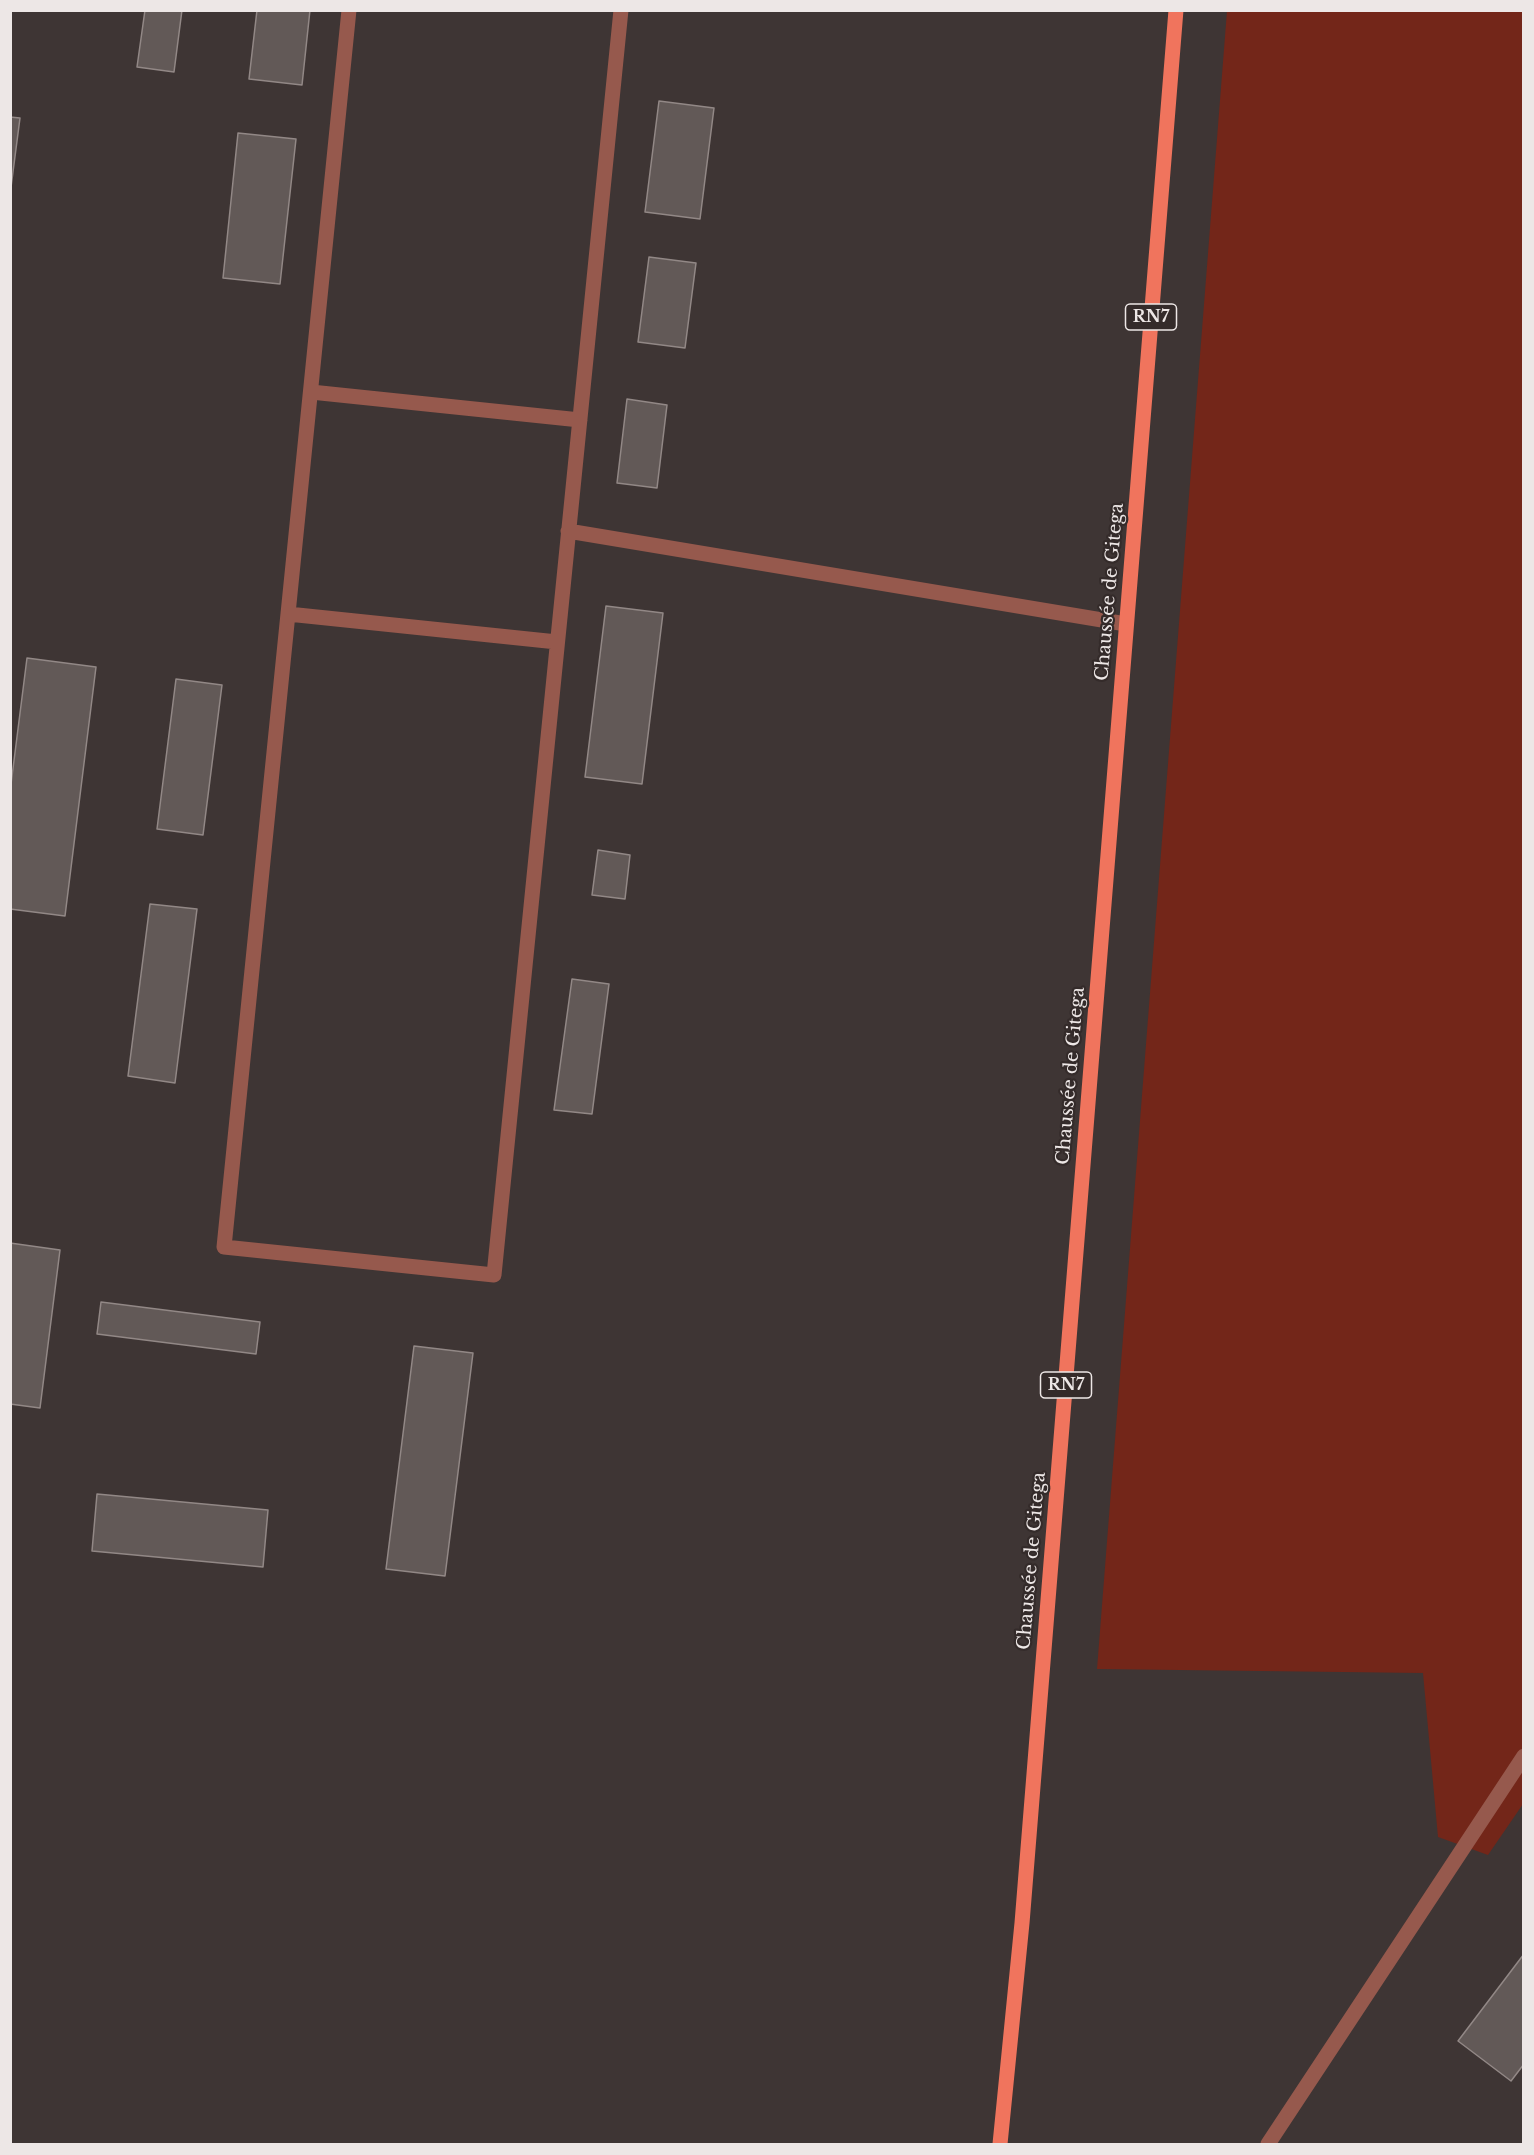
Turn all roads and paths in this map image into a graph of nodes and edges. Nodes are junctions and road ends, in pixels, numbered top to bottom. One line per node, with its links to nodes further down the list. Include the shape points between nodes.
1 (349, 10): 4 (street)
2 (621, 10): 5 (street)
3 (1176, 10): 8 (main road, Chaussée de Gitega / RN7)
4 (311, 392): 5 (street); 7 (street)
5 (580, 420): 6 (street)
6 (568, 531): 8 (street); 9 (street)
7 (288, 614): 9 (street); 9 (street, via 224,1247 400,1266 494,1275)
8 (1126, 624): 11 (main road, Chaussée de Gitega / RN7, via 1022,1923)
9 (557, 642)
10 (1524, 1756): 12 (street)
11 (1000, 2145)
12 (1268, 2145)

